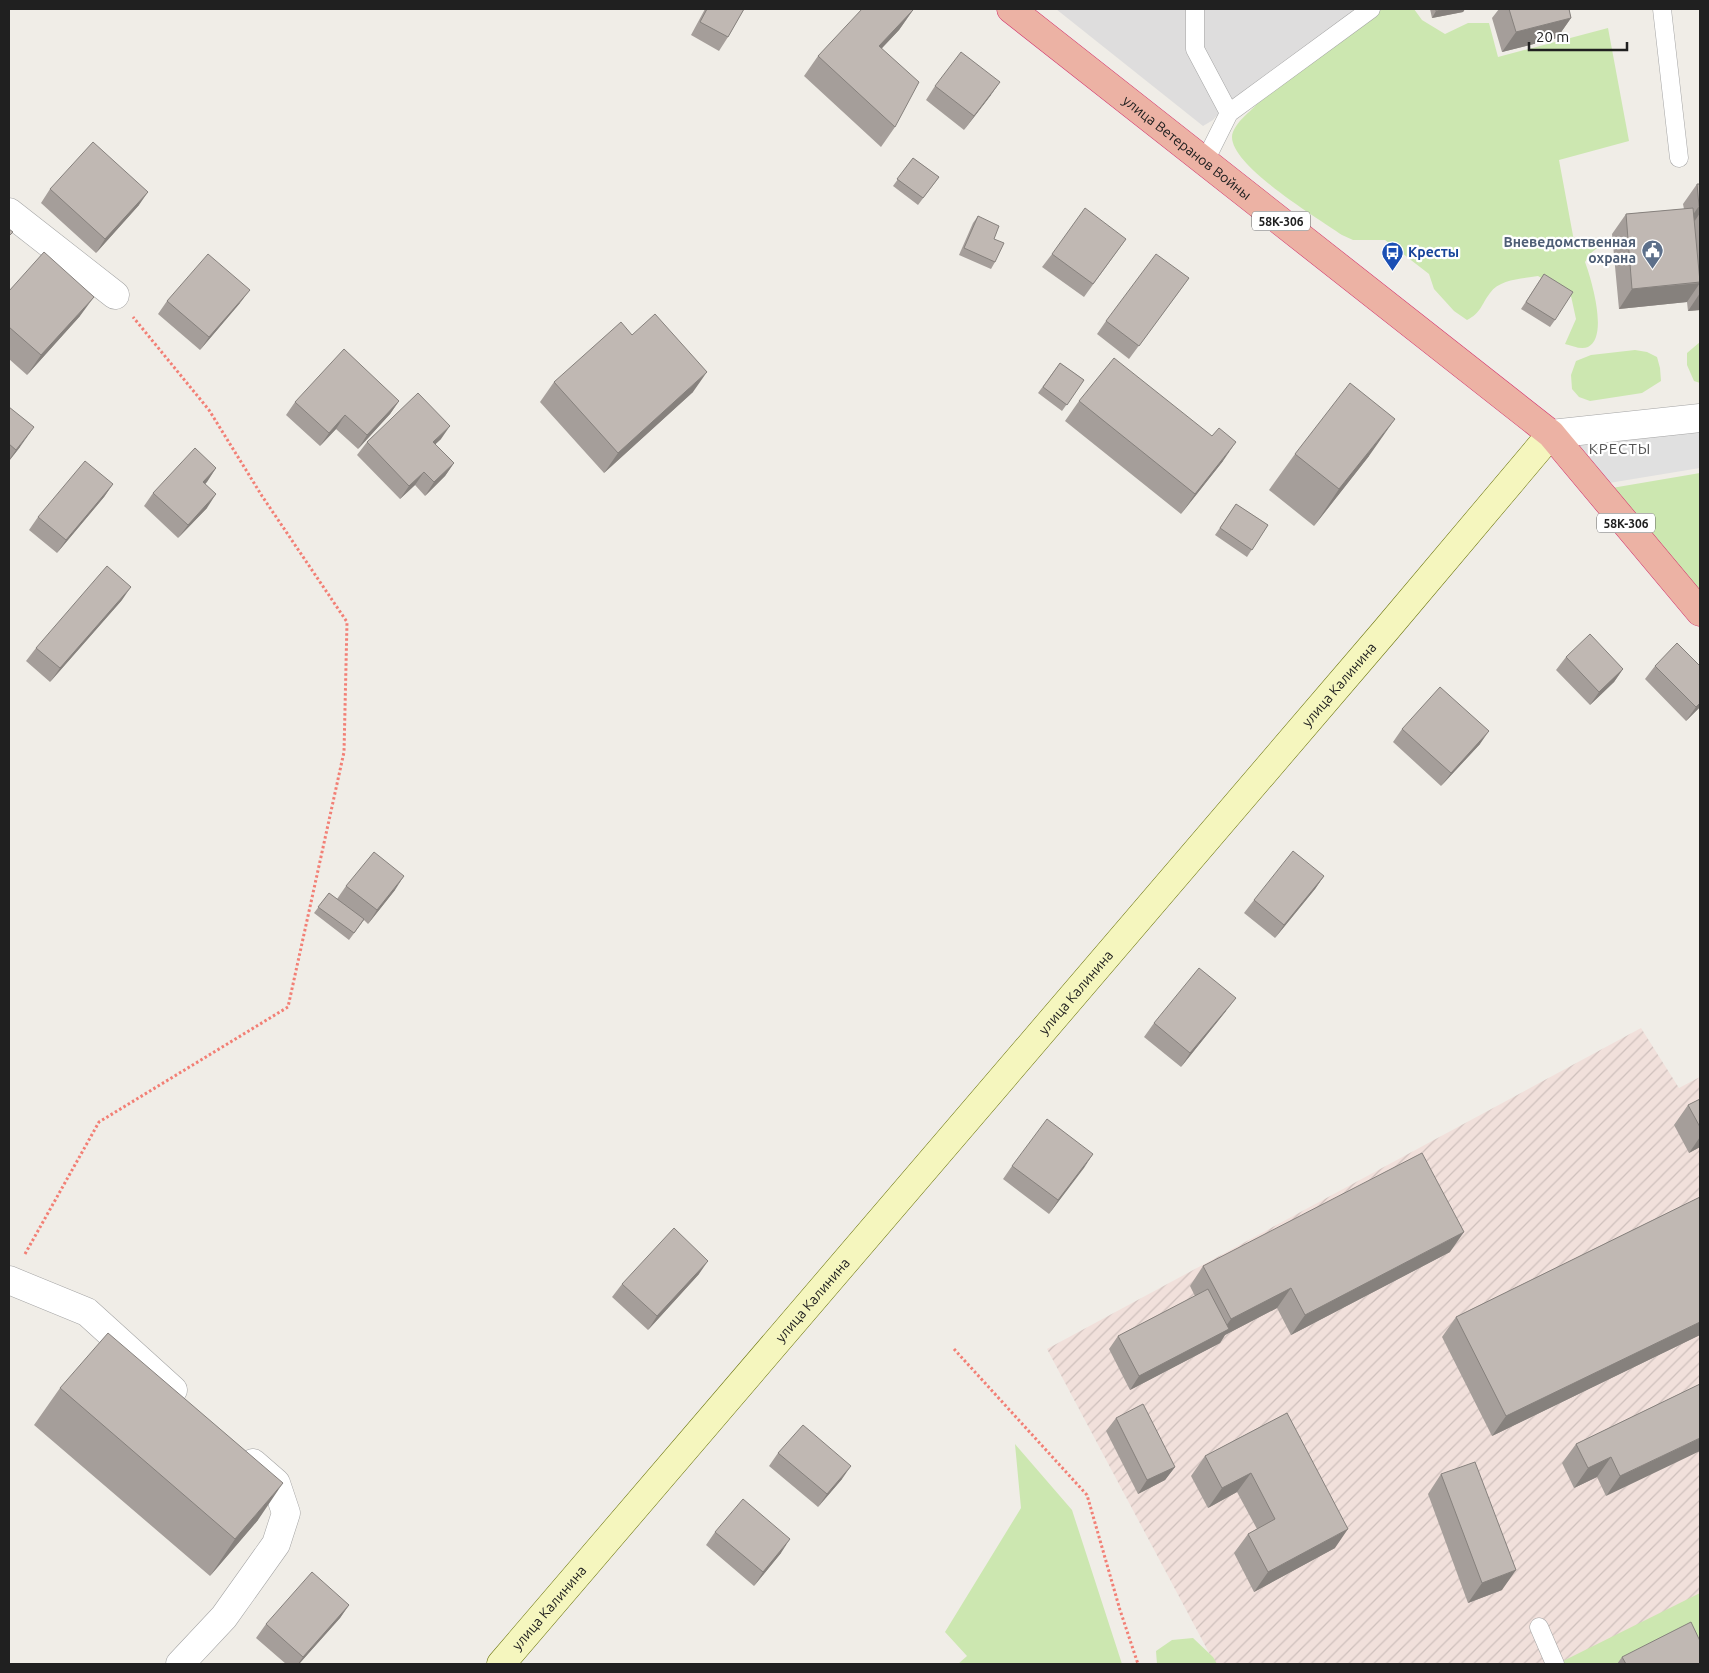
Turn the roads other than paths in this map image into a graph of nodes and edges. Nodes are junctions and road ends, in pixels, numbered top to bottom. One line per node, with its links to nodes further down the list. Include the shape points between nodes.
1 (1011, 9): 7 (highway, улица Ветеранов Войны / 58К-306)
2 (1195, 9): 5 (lane, via 1195,49)
3 (1371, 9): 5 (lane)
4 (1662, 9): 6 (lane)
5 (1229, 113): 7 (lane)
6 (1679, 158)
7 (1205, 162): 11 (highway, улица Ветеранов Войны / 58К-306)
8 (9, 212): 9 (street)
9 (115, 295)
10 (1700, 418): 11 (street)
11 (1551, 434): 12 (highway, 58К-306); 18 (main road, улица Калинина)
12 (1700, 612)
13 (9, 1281): 14 (street, via 87,1312)
14 (189, 1404)
15 (232, 1444): 17 (street, via 276,1484 286,1513 276,1544 224,1617)
16 (1539, 1627): 19 (lane)
17 (180, 1664)
18 (501, 1664)
19 (1555, 1664)

